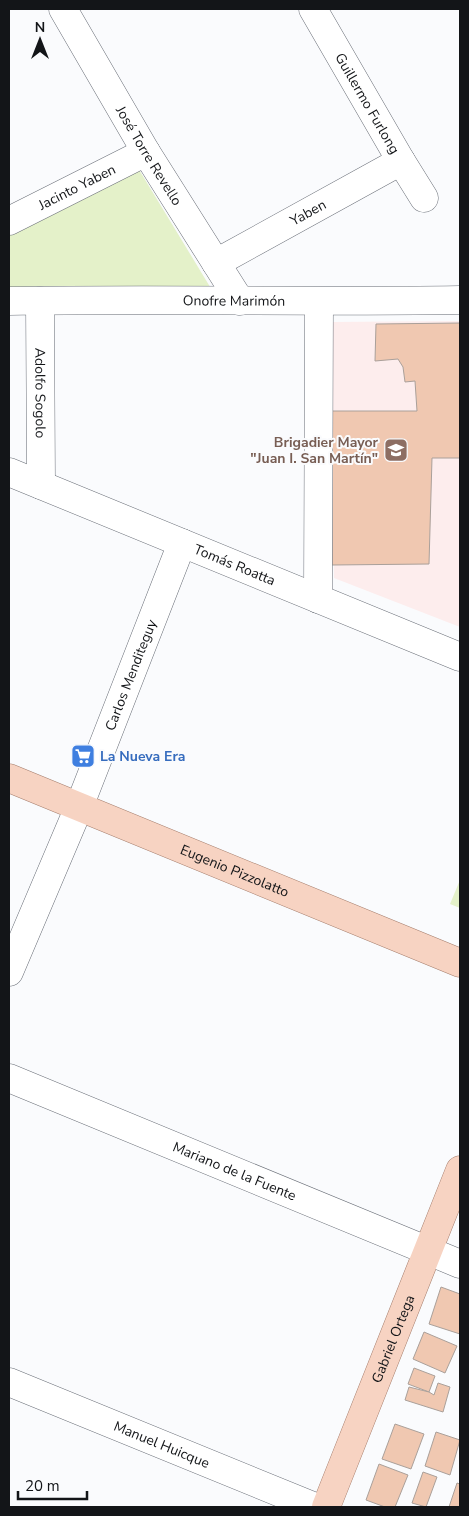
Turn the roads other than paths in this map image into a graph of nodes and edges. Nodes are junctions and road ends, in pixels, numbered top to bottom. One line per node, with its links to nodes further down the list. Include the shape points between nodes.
1 (63, 9): 3 (street, José Torre Revello)
2 (312, 9): 4 (street, Guillermo Furlong)
3 (146, 152): 6 (street, Jacinto Yaben); 7 (street, José Torre Revello)
4 (401, 161): 5 (street, Guillermo Furlong); 7 (street, Yaben)
5 (424, 198)
6 (9, 221)
7 (216, 263): 11 (street, José Torre Revello)
8 (460, 300): 12 (street, Onofre Marimón)
9 (9, 301): 10 (street, Onofre Marimón)
10 (40, 301): 11 (street, Onofre Marimón); 14 (street, Adolfo Sogolo)
11 (240, 301): 12 (street, Onofre Marimón)
12 (319, 302): 16 (street)
13 (9, 472): 14 (street, Tomás Roatta)
14 (41, 485): 15 (street, Tomás Roatta)
15 (182, 543): 16 (street, Tomás Roatta); 19 (street, Carlos Menditeguy)
16 (318, 599): 17 (street, Tomás Roatta)
17 (460, 657)
18 (9, 778): 19 (main road, Eugenio Pizzolatto)
19 (78, 807): 20 (main road, Eugenio Pizzolatto); 21 (street, Carlos Menditeguy)
20 (460, 963)
21 (9, 972)
22 (9, 1078): 24 (street, Mariano de la Fuente)
23 (460, 1170): 24 (main road, Gabriel Ortega)
24 (428, 1251): 25 (street, Mariano de la Fuente); 28 (main road, Gabriel Ortega)
25 (460, 1264)
26 (9, 1382): 27 (street, Manuel Huicque)
27 (315, 1507)
28 (326, 1507)

